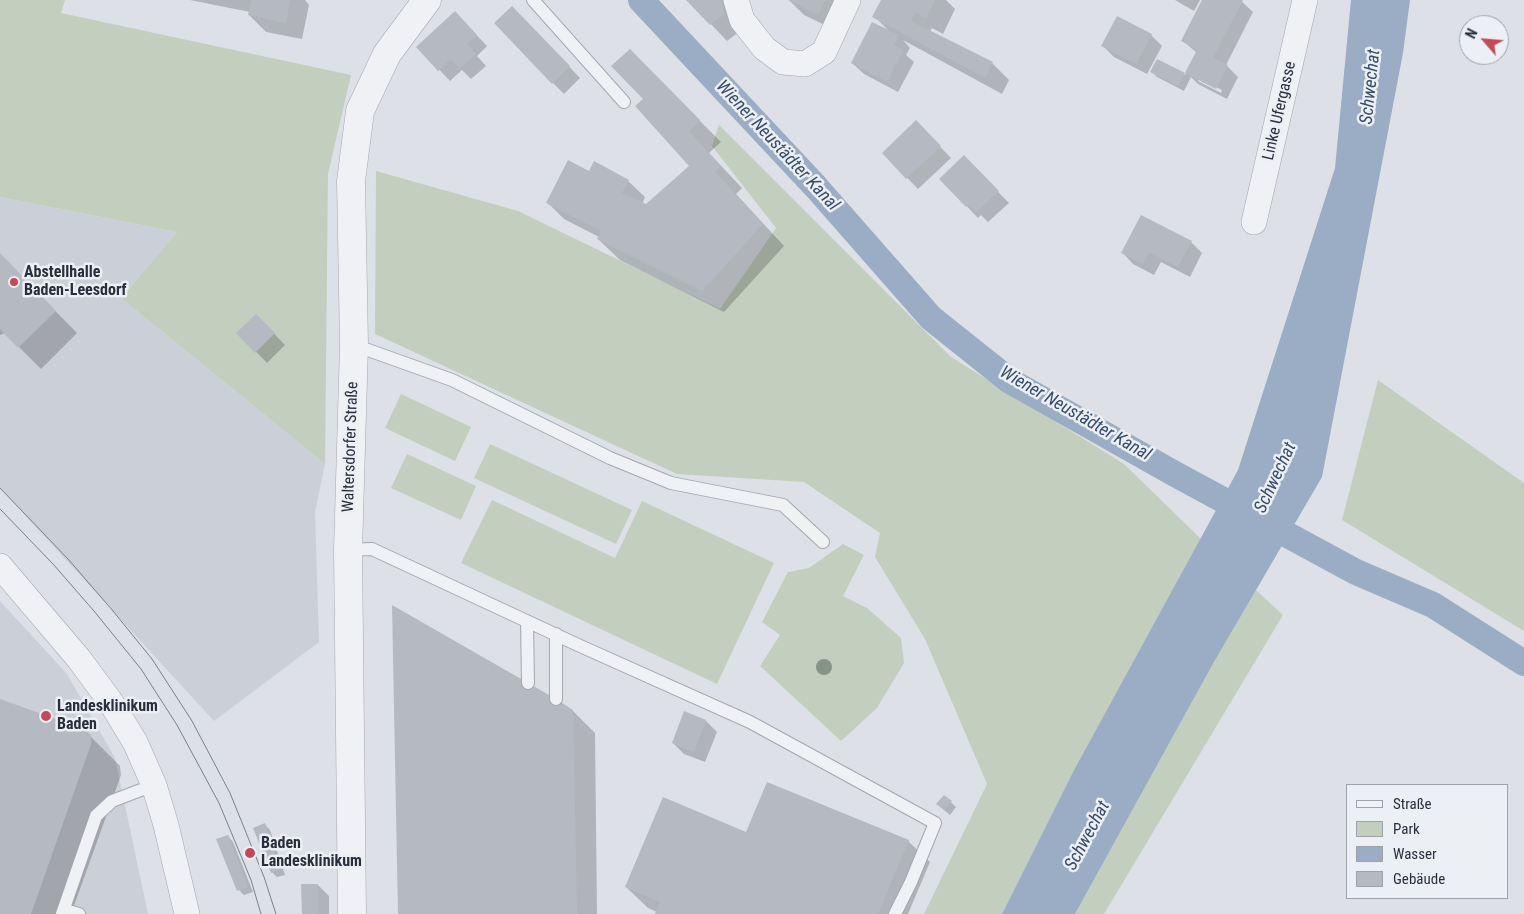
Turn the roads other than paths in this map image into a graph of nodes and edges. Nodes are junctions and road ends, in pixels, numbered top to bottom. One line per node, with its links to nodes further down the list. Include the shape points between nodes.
1 (427, 0): 8 (street, Waltersdorfer Straße, via 387,54 360,110 351,182)
2 (533, 0): 6 (lane)
3 (736, 0): 4 (street, via 742,20 764,48 783,62 805,64 824,52)
4 (848, 0)
5 (1305, 0): 7 (street, Linke Ufergasse)
6 (624, 102)
7 (1254, 222)
8 (354, 345): 9 (lane, via 452,380 610,458 671,483 783,505); 10 (street, Waltersdorfer Straße)
9 (823, 542)
10 (348, 550): 12 (lane, via 372,549); 20 (street, Waltersdorfer Straße)
11 (0, 566): 16 (street, via 110,701 135,742)
12 (528, 621): 13 (lane); 14 (lane)
13 (556, 634): 15 (lane); 21 (lane, via 750,722 935,823)
14 (528, 683)
15 (556, 699)
16 (154, 785): 17 (lane, via 112,801 96,816); 19 (street)
17 (64, 912): 18 (lane)
18 (79, 914)
19 (187, 914)
20 (352, 914)
21 (895, 914)

